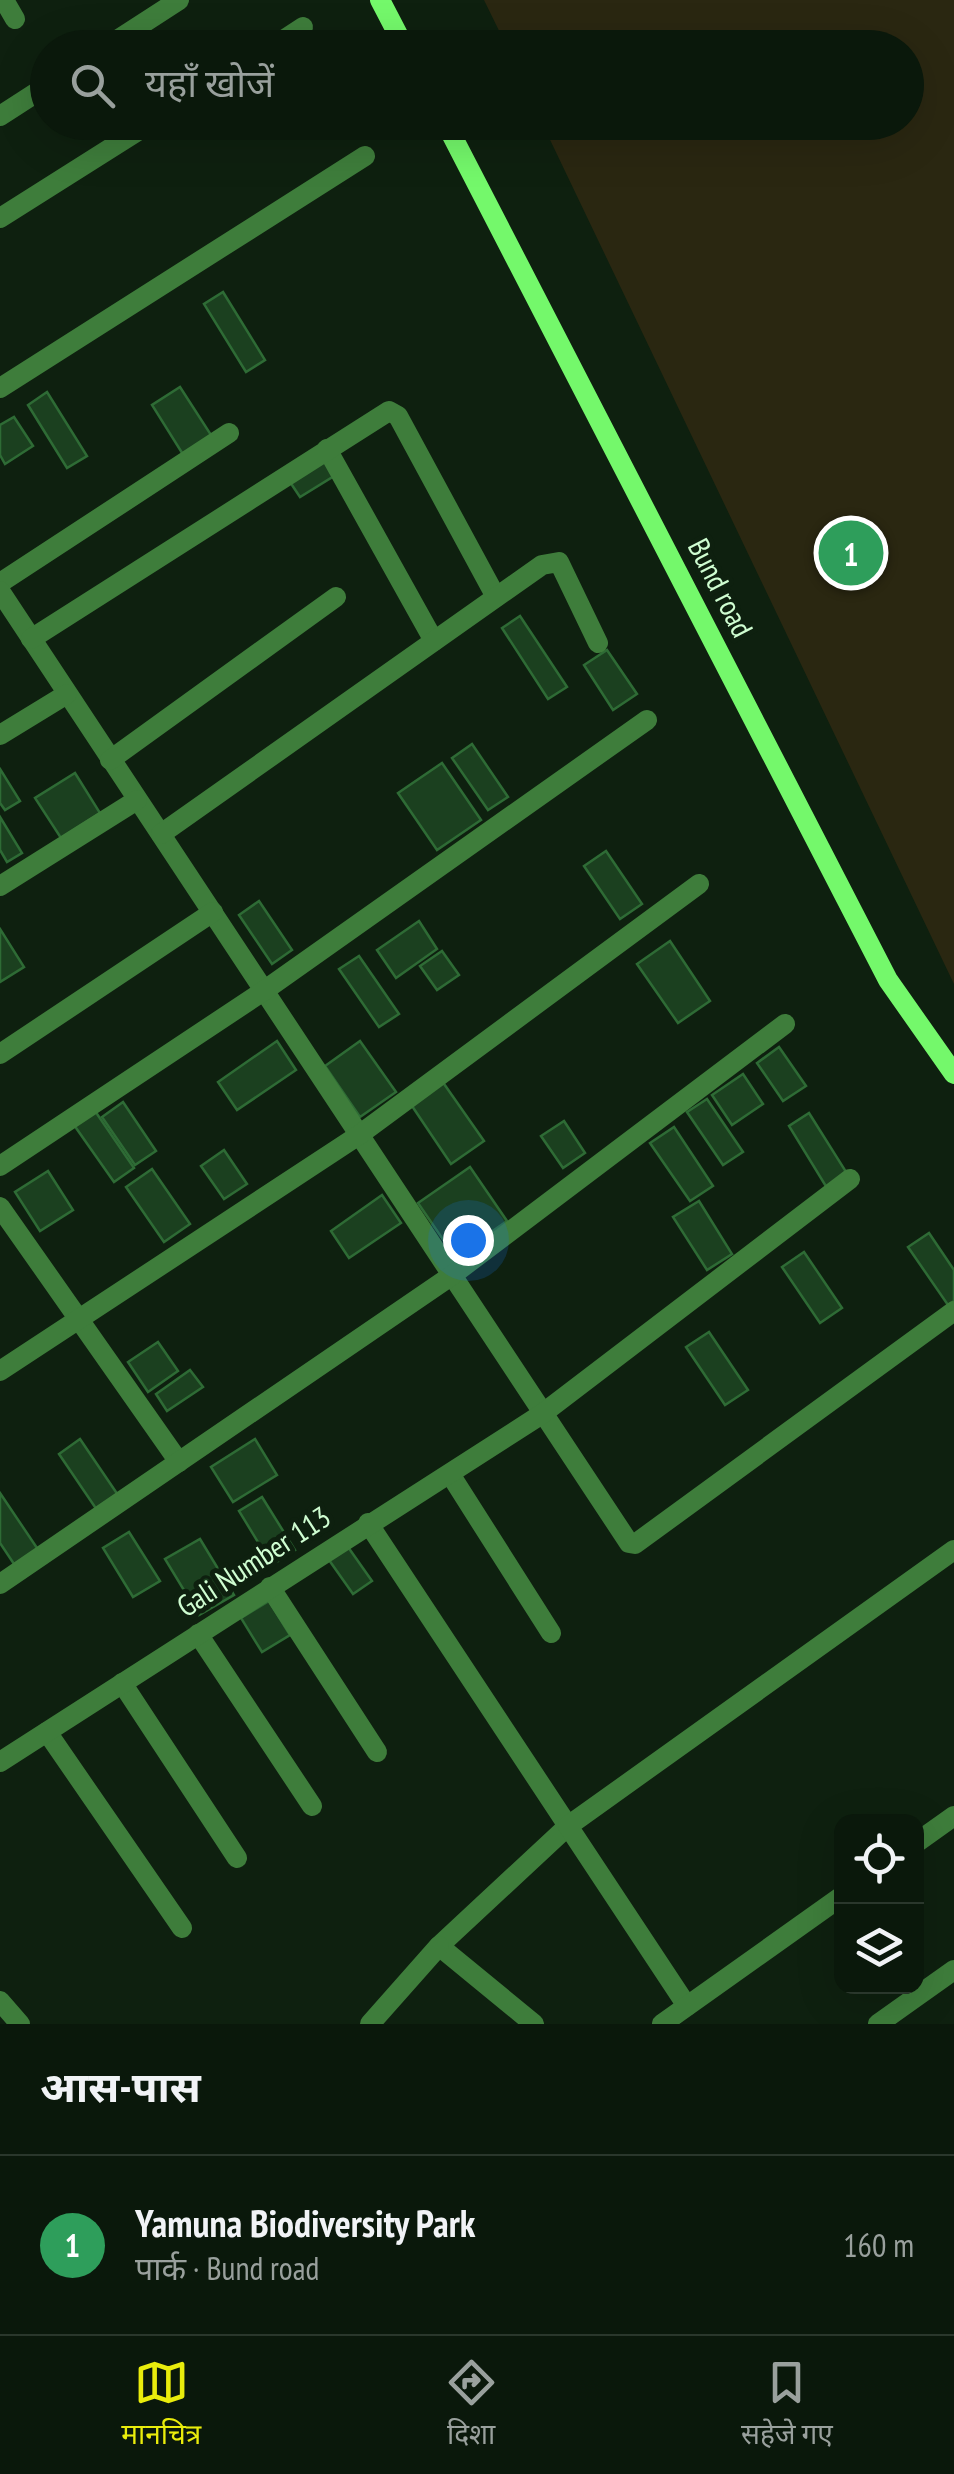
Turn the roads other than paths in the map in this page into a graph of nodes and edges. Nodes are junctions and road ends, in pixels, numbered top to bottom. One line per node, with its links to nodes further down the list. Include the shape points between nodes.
1 (4, 0): 4 (street)
2 (179, 0): 6 (street)
3 (380, 0): 8 (street)
4 (15, 19)
5 (304, 27): 7 (street)
6 (133, 30)
7 (299, 30)
8 (396, 30)
9 (30, 97): 10 (street)
10 (0, 116)
11 (124, 140): 14 (street)
12 (454, 140): 37 (street, Bund road, via 888,980)
13 (365, 156): 15 (street)
14 (0, 218)
15 (0, 388)
16 (229, 432): 18 (street)
17 (327, 448): 21 (street, via 394,412); 22 (street); 23 (street)
18 (0, 583)
19 (0, 591): 22 (street)
20 (336, 597): 28 (street)
21 (496, 597): 23 (street); 24 (street, via 542,565 558,562)
22 (31, 639): 25 (street)
23 (434, 641): 30 (street)
24 (598, 643)
25 (67, 694): 27 (street); 28 (street)
26 (647, 720): 34 (street)
27 (0, 735)
28 (110, 760): 29 (street)
29 (137, 800): 30 (street); 32 (street)
30 (161, 834): 33 (street)
31 (699, 884): 38 (street)
32 (0, 886)
33 (213, 912): 34 (street); 36 (street)
34 (265, 990): 38 (street); 39 (street)
35 (785, 1024): 42 (street)
36 (0, 1054)
37 (954, 1074)
38 (359, 1135): 42 (street); 44 (street)
39 (0, 1166)
40 (850, 1179): 46 (street, Gali Number 113)
41 (0, 1207): 44 (street)
42 (451, 1276): 46 (street); 47 (street)
43 (954, 1311): 46 (street, via 635,1544 625,1539)
44 (78, 1319): 45 (street); 47 (street)
45 (0, 1371)
46 (542, 1414): 48 (street, Gali Number 113)
47 (179, 1462): 51 (street)
48 (450, 1474): 49 (street, Gali Number 113); 53 (street)
49 (368, 1523): 52 (street, Gali Number 113); 61 (street)
50 (954, 1550): 61 (street)
51 (0, 1584)
52 (270, 1587): 54 (street, Gali Number 113); 57 (street)
53 (552, 1633)
54 (198, 1634): 55 (street, Gali Number 113); 59 (street)
55 (122, 1683): 56 (street, Gali Number 113); 63 (street)
56 (47, 1732): 58 (street, Gali Number 113); 65 (street)
57 (377, 1752)
58 (0, 1762)
59 (312, 1806)
60 (954, 1816): 62 (street)
61 (568, 1826): 66 (street); 69 (street)
62 (924, 1837)
63 (238, 1858)
64 (834, 1902): 69 (street)
65 (182, 1928)
66 (439, 1946): 70 (street); 72 (street)
67 (954, 1970): 74 (street)
68 (0, 2002): 71 (street)
69 (687, 2006): 73 (street)
70 (524, 2021)
71 (20, 2024)
72 (370, 2024)
73 (662, 2024)
74 (878, 2024)

